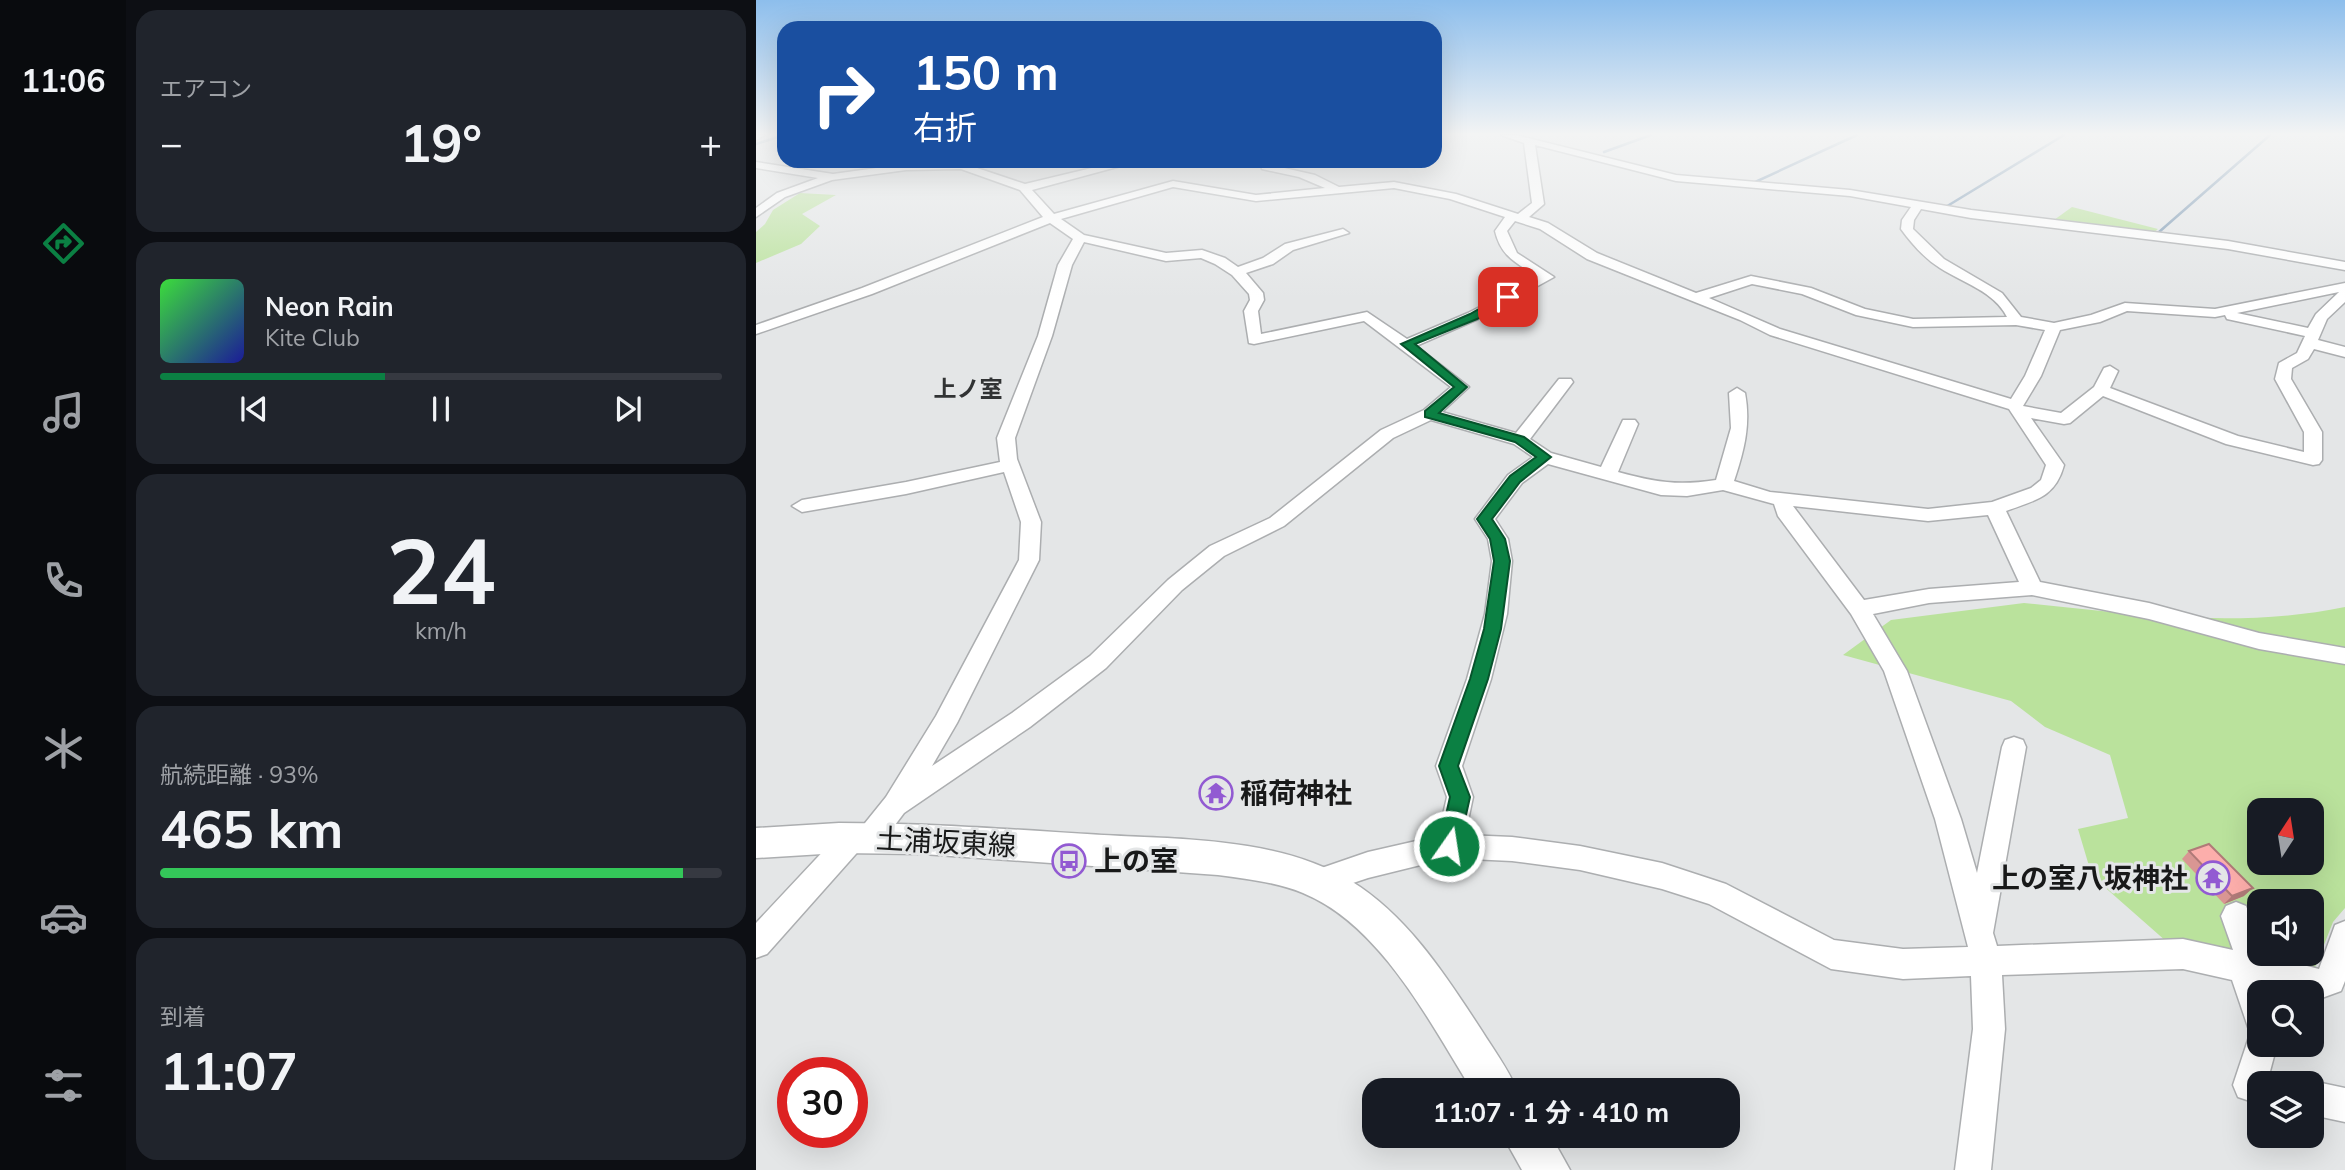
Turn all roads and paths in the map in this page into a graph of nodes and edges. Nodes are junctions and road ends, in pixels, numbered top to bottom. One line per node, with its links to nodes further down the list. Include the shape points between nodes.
1 (796, 190): 11 (street)
2 (1025, 190): 12 (street)
3 (1152, 190): 12 (street)
4 (1206, 190): 5 (street, via 1256,198)
5 (1336, 190): 6 (street)
6 (1341, 190)
7 (1422, 190): 13 (street)
8 (1536, 190): 13 (street, via 1538,204)
9 (1811, 190): 10 (street)
10 (1918, 205): 16 (street, via 2228,245); 22 (street, via 1908,220 1912,237 1934,258 1994,292 2009,305)
11 (756, 213)
12 (1051, 218): 15 (street); 24 (street)
13 (1516, 218): 20 (street, via 1544,226 1592,256); 26 (street, via 1501,232 1503,245 1524,265 1547,277 1474,316)
14 (1343, 233): 17 (street, via 1289,247 1268,261)
15 (1080, 238): 17 (street, via 1166,257 1202,254); 37 (street, via 1065,265 1045,336 1006,438)
16 (2345, 266)
17 (1237, 272): 26 (street, via 1256,293 1251,311 1254,340 1367,316)
18 (2345, 287): 21 (street)
19 (2345, 294): 25 (street, via 2321,317)
20 (1696, 297): 22 (street, via 1751,280 1913,323); 32 (street, via 1774,332)
21 (2220, 312): 23 (street, via 2125,307); 25 (street)
22 (2016, 321): 23 (street)
23 (2054, 327): 32 (street)
24 (756, 330)
25 (2312, 339): 27 (street); 30 (street, via 2303,356 2284,366 2283,379 2313,432 2313,460 2232,440)
26 (1407, 344): 33 (street, via 1461,387)
27 (2345, 352)
28 (2110, 371): 30 (street)
29 (1565, 383): 35 (street)
30 (2101, 390): 32 (street, via 2064,419)
31 (1737, 393): 39 (street, via 1742,415)
32 (2016, 408): 42 (street, via 2054,465 2050,482 2038,492)
33 (1430, 414): 35 (street); 47 (street, via 1387,434 1277,522 1217,551 1175,585 1098,662)
34 (1629, 424): 38 (street)
35 (1520, 440): 36 (street)
36 (1545, 457): 38 (street); 50 (street, via 1515,479 1485,519 1498,539 1502,561 1491,633 1449,766 1460,797)
37 (1010, 465): 41 (street); 47 (street, via 1031,522 1029,560 945,723)
38 (1607, 475): 39 (street, via 1661,489 1687,491)
39 (1724, 484): 40 (street)
40 (1782, 499): 42 (street, via 1928,514); 44 (street, via 1785,512)
41 (802, 506)
42 (1995, 508): 43 (street)
43 (2032, 587): 44 (street, via 1929,596); 45 (street, via 2149,611 2259,642)
44 (1859, 609): 55 (street, via 1895,671 1918,733 1948,819)
45 (2345, 656)
46 (2014, 747): 55 (street)
47 (895, 805): 48 (street)
48 (862, 837): 49 (main road, 土浦坂東線); 51 (main road, 土浦坂東線, via 1215,860 1260,866); 54 (street)
49 (756, 843)
50 (1449, 846): 51 (street); 55 (street, via 1580,858 1662,876 1716,893 1831,954 1903,964)
51 (1317, 882): 59 (main road, 土浦坂東線, via 1363,912 1399,944)
52 (2236, 916): 56 (street)
53 (2345, 935): 57 (street)
54 (756, 944)
55 (1982, 948): 56 (street, via 2183,954); 64 (street, via 1989,1029)
56 (2250, 970): 57 (street, via 2319,984); 58 (street)
57 (2339, 972)
58 (2252, 980)
59 (1488, 1078)
60 (2324, 1101): 61 (street)
61 (2345, 1105)
62 (1533, 1148): 63 (main road)
63 (1548, 1170)
64 (1973, 1170)

